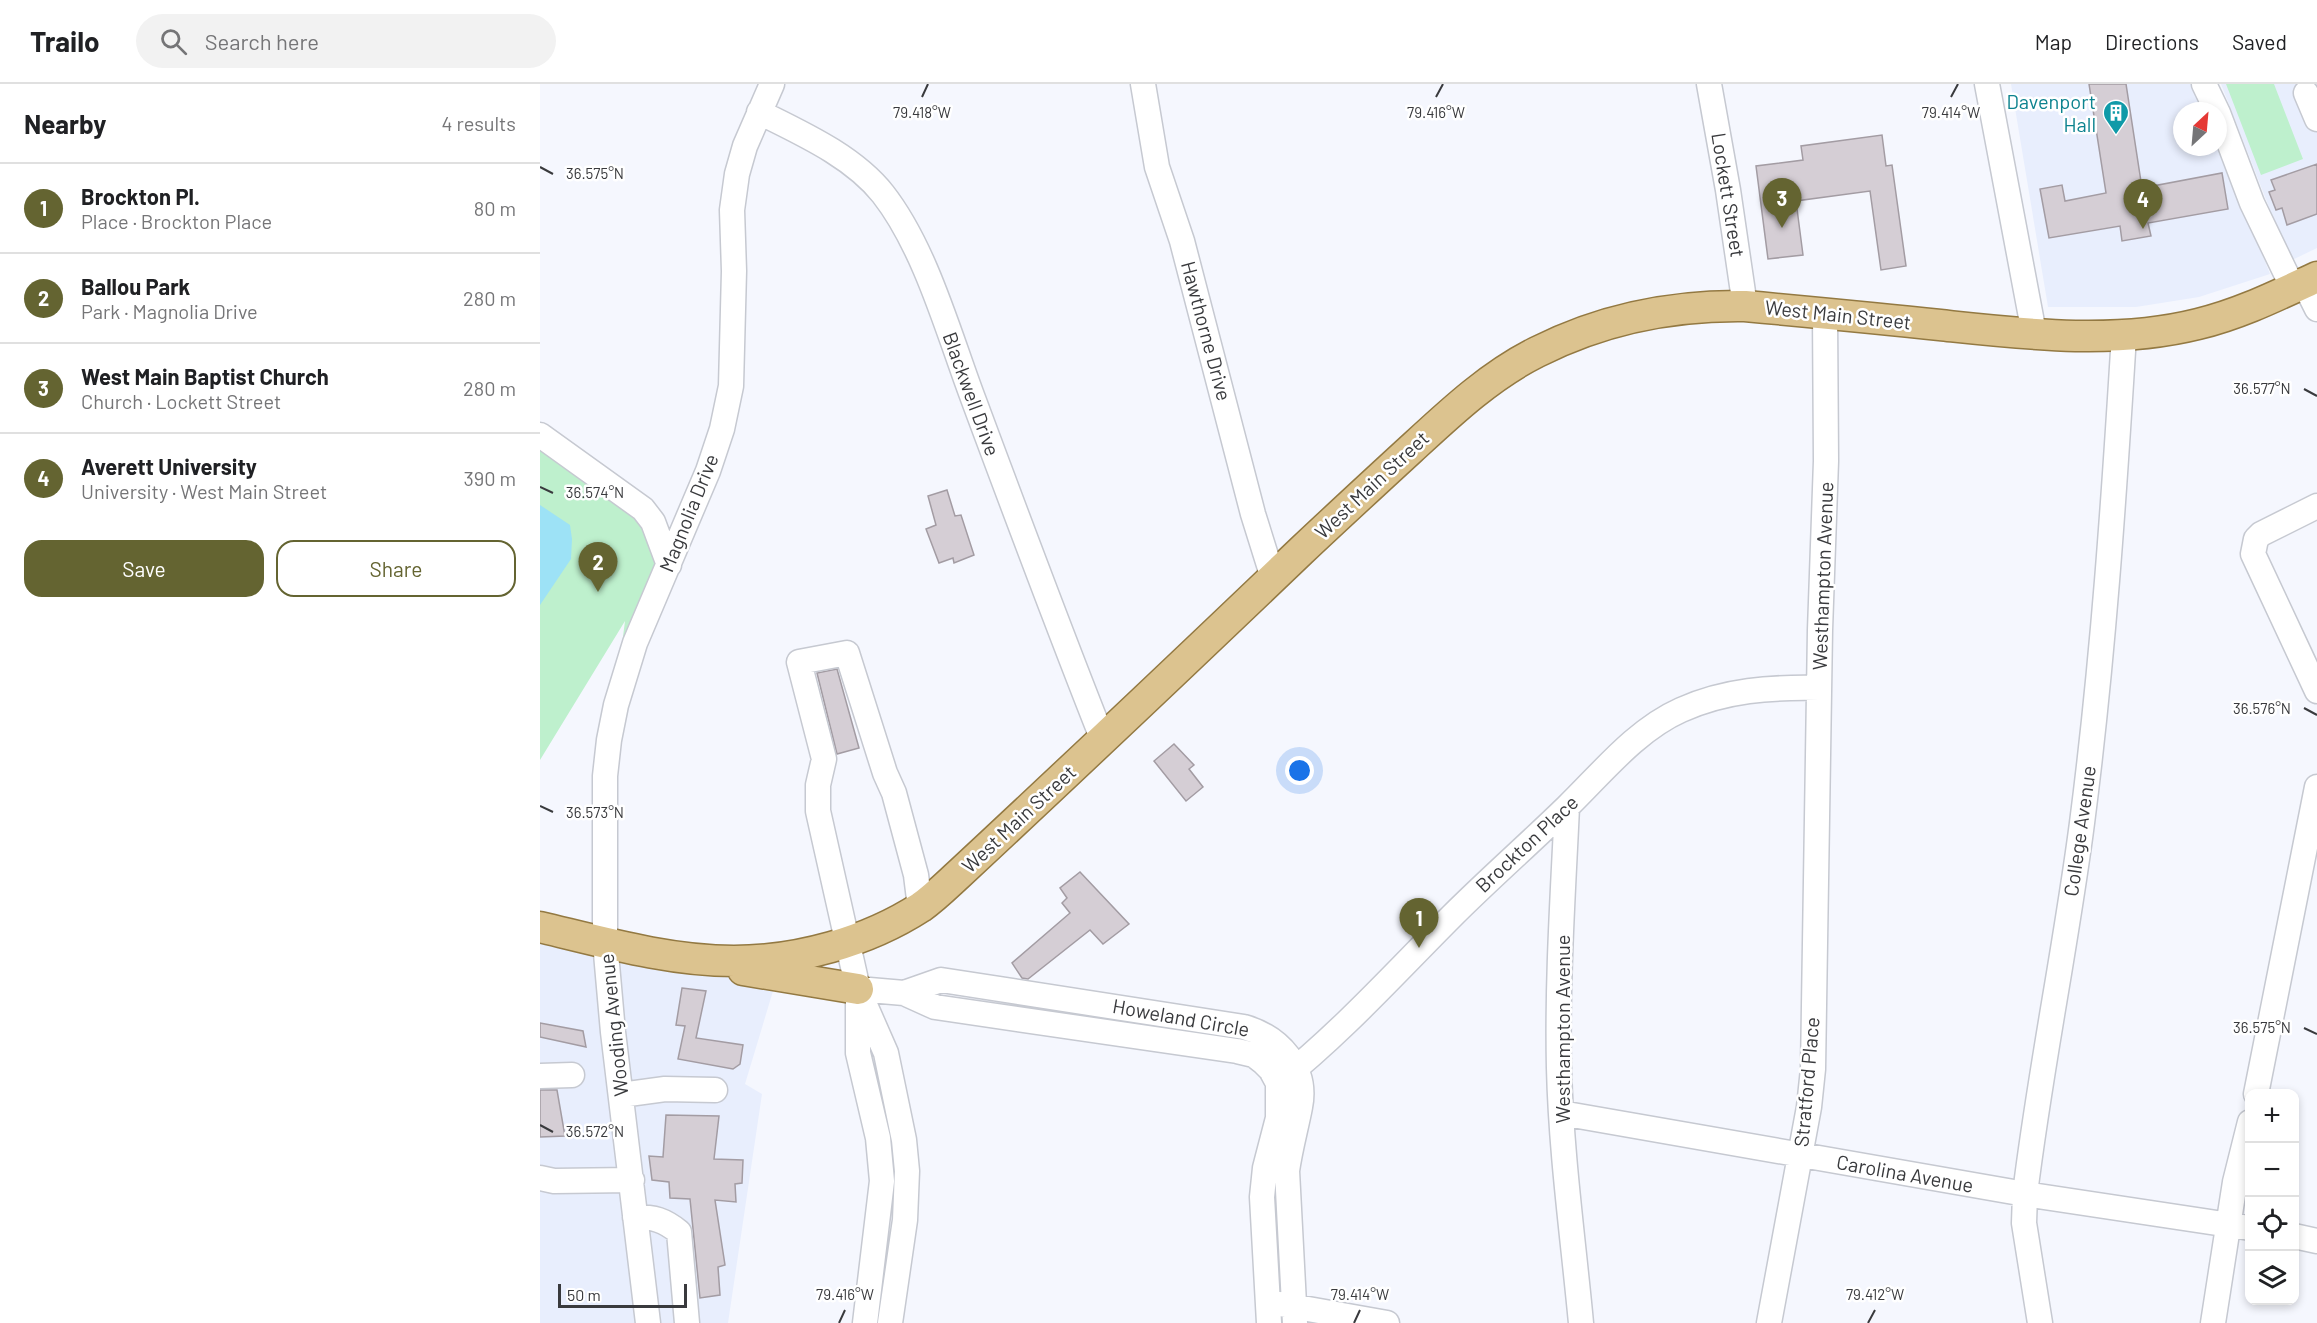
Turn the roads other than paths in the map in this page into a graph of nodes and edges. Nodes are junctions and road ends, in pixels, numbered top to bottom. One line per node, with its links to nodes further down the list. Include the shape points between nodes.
1 (772, 84): 8 (street, Magnolia Drive)
2 (1143, 84): 20 (street, Hawthorne Drive, via 1157,167 1182,241)
3 (1709, 84): 12 (street, Lockett Street)
4 (1987, 84): 15 (street)
5 (2204, 84): 7 (street)
6 (2306, 93): 9 (street)
7 (2213, 102)
8 (759, 112): 19 (street, Magnolia Drive, via 737,174 732,210 731,386 708,471); 23 (street, Blackwell Drive, via 861,172 901,220 927,276)
9 (2317, 118)
10 (2227, 136): 11 (street, via 2252,203)
11 (2304, 283): 13 (street); 16 (main road, West Main Street, via 2198,324)
12 (1744, 306): 14 (main road, West Main Street); 20 (main road, West Main Street, via 1641,314 1536,352 1469,396)
13 (2317, 309)
14 (1825, 314): 15 (main road, West Main Street); 21 (street, Westhampton Avenue, via 1826,461)
15 (2034, 333): 16 (main road, West Main Street)
16 (2124, 335): 49 (street, College Avenue, via 2115,491 2082,823)
17 (540, 435): 19 (street, via 643,509)
18 (2317, 506): 22 (street, via 2261,534 2253,547)
19 (669, 565): 30 (street, Magnolia Drive, via 635,644 615,705 609,740 605,776)
20 (1273, 578): 23 (main road, West Main Street)
21 (1819, 687): 25 (street, Brockton Place, via 1741,692 1680,710 1632,743); 26 (street, Westhampton Avenue)
22 (2317, 692)
23 (1103, 740): 27 (main road, West Main Street)
24 (2317, 787): 39 (street)
25 (1567, 807): 37 (street, Brockton Place, via 1497,871 1347,1022); 42 (street, Westhampton Avenue)
26 (1816, 837): 44 (street, Stratford Place, via 1813,1069)
27 (920, 907): 29 (main road, West Main Street); 29 (street, via 916,875 894,793 847,653 799,662 824,759 818,811)
28 (540, 927): 30 (main road, West Main Street)
29 (847, 941): 31 (main road, West Main Street, via 770,959 732,961); 32 (street)
30 (605, 942): 31 (main road, West Main Street); 41 (street, Wooding Avenue)
31 (681, 956): 32 (main road, via 768,976)
32 (858, 989): 33 (street, Howeland Circle); 45 (street, via 858,1053); 46 (street, via 886,1053)
33 (904, 993): 34 (street, Howeland Circle, via 941,980); 35 (street, Howeland Circle, via 935,1007)
34 (1090, 1003): 35 (street); 37 (street, Howeland Circle, via 1260,1031 1275,1040)
35 (1087, 1029): 37 (street, Howeland Circle, via 1254,1055 1271,1070)
36 (572, 1075): 38 (street)
37 (1287, 1075): 56 (street, via 1262,1197); 57 (street, Howeland Circle, via 1301,1087 1287,1171)
38 (540, 1076)
39 (2257, 1089)
40 (715, 1090): 41 (street, via 665,1089)
41 (621, 1095): 48 (street, Wooding Avenue)
42 (1561, 1113): 44 (street, Carolina Avenue); 63 (street, Westhampton Avenue)
43 (2245, 1142): 51 (street, via 2235,1182)
44 (1801, 1155): 49 (street, Carolina Avenue); 64 (street, Stratford Place)
45 (880, 1157): 46 (street); 54 (street, via 882,1181)
46 (906, 1157): 55 (street, via 908,1191)
47 (540, 1178): 48 (street)
48 (632, 1180): 50 (street, Wooding Avenue)
49 (2025, 1194): 51 (street, Carolina Avenue); 65 (street, College Avenue, via 2024,1223)
50 (636, 1216): 58 (street, Wooding Avenue); 59 (street, via 665,1221 679,1232)
51 (2239, 1226): 66 (street)
52 (2299, 1237): 53 (street)
53 (2317, 1241)
54 (873, 1260): 55 (street); 60 (street)
55 (899, 1263): 61 (street)
56 (1268, 1312): 57 (street)
57 (1295, 1315): 62 (street)
58 (648, 1323)
59 (687, 1323)
60 (865, 1323)
61 (890, 1323)
62 (1387, 1323)
63 (1581, 1323)
64 (1769, 1323)
65 (2040, 1323)
66 (2213, 1323)

